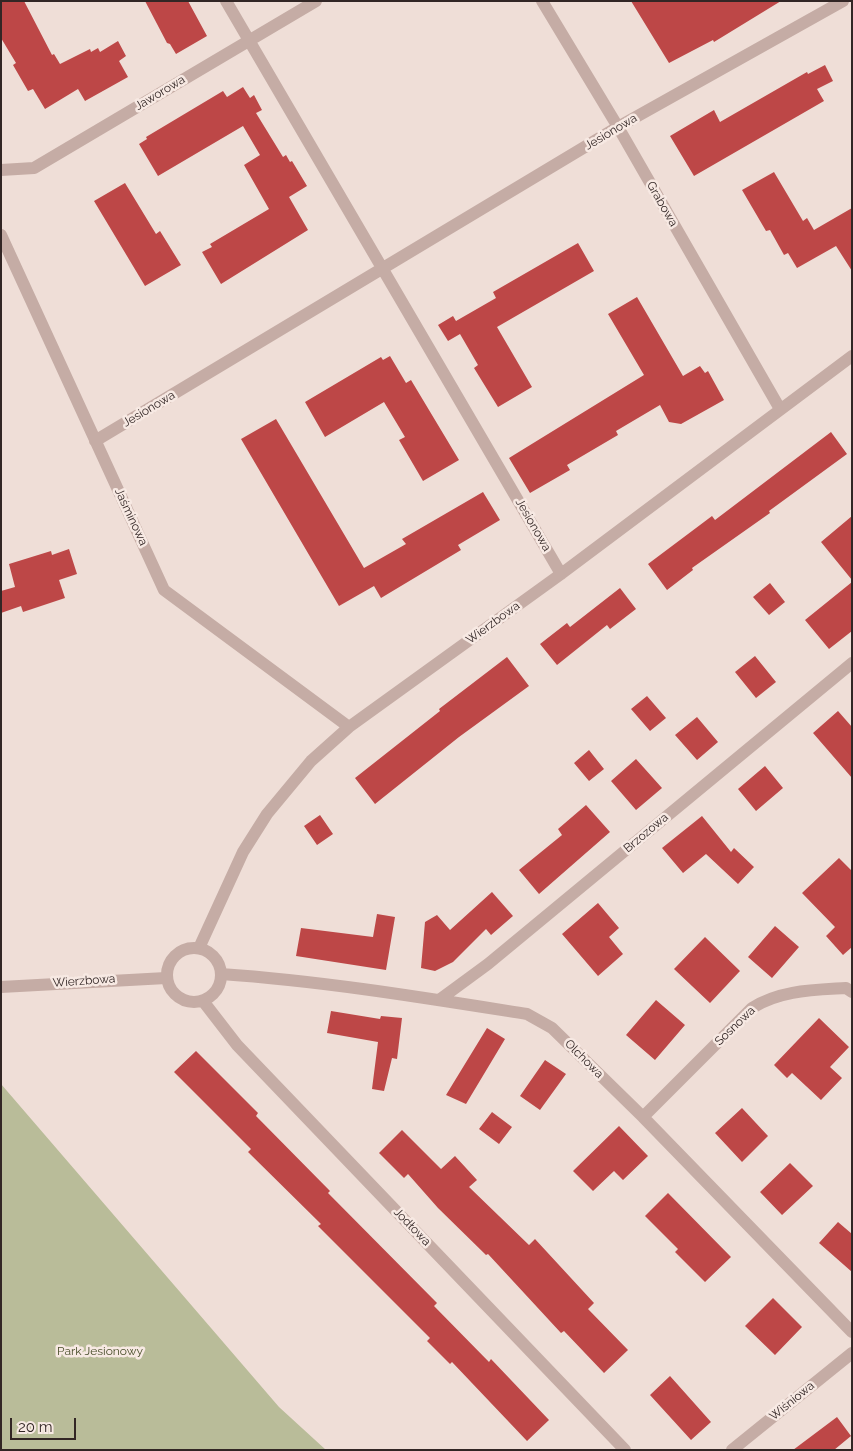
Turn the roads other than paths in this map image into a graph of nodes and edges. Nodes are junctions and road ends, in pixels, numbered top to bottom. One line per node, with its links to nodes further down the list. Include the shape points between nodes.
1 (226, 1): 5 (street, Jesionowa)
2 (316, 1): 5 (street, Jaworowa)
3 (542, 1): 6 (street, Grabowa)
4 (843, 1): 6 (street, Jesionowa)
5 (249, 40): 7 (street, Jaworowa, via 34,168); 9 (street, Jesionowa)
6 (618, 127): 9 (street, Jesionowa); 11 (street, Grabowa)
7 (1, 170)
8 (1, 235): 12 (street, Jaśminowa)
9 (383, 269): 12 (street, Jesionowa); 13 (street, Jesionowa)
10 (852, 356): 11 (street, Wierzbowa)
11 (780, 409): 13 (street, Wierzbowa)
12 (95, 441): 15 (street, Jaśminowa, via 164,590)
13 (561, 574): 15 (street, Wierzbowa)
14 (852, 663): 21 (street, Brzozowa, via 488,964)
15 (349, 727): 16 (street, Wierzbowa, via 311,762 267,814 243,852)
16 (199, 948): 17 (street, via 214,957); 18 (street, via 179,952 172,958)
17 (221, 974): 21 (street, Olchowa, via 262,976); 22 (street, via 219,985)
18 (166, 978): 19 (street, Wierzbowa); 22 (street, via 170,990 179,999)
19 (1, 987)
20 (850, 988): 23 (street, Sosnowa, via 764,1000 752,1008)
21 (439, 1000): 23 (street, Olchowa, via 527,1014 539,1020 552,1028)
22 (204, 1001): 26 (street, Jodłowa, via 237,1045)
23 (642, 1117): 24 (street, Olchowa)
24 (852, 1332)
25 (852, 1353): 27 (street, Wiśniowa)
26 (625, 1450)
27 (732, 1450)

